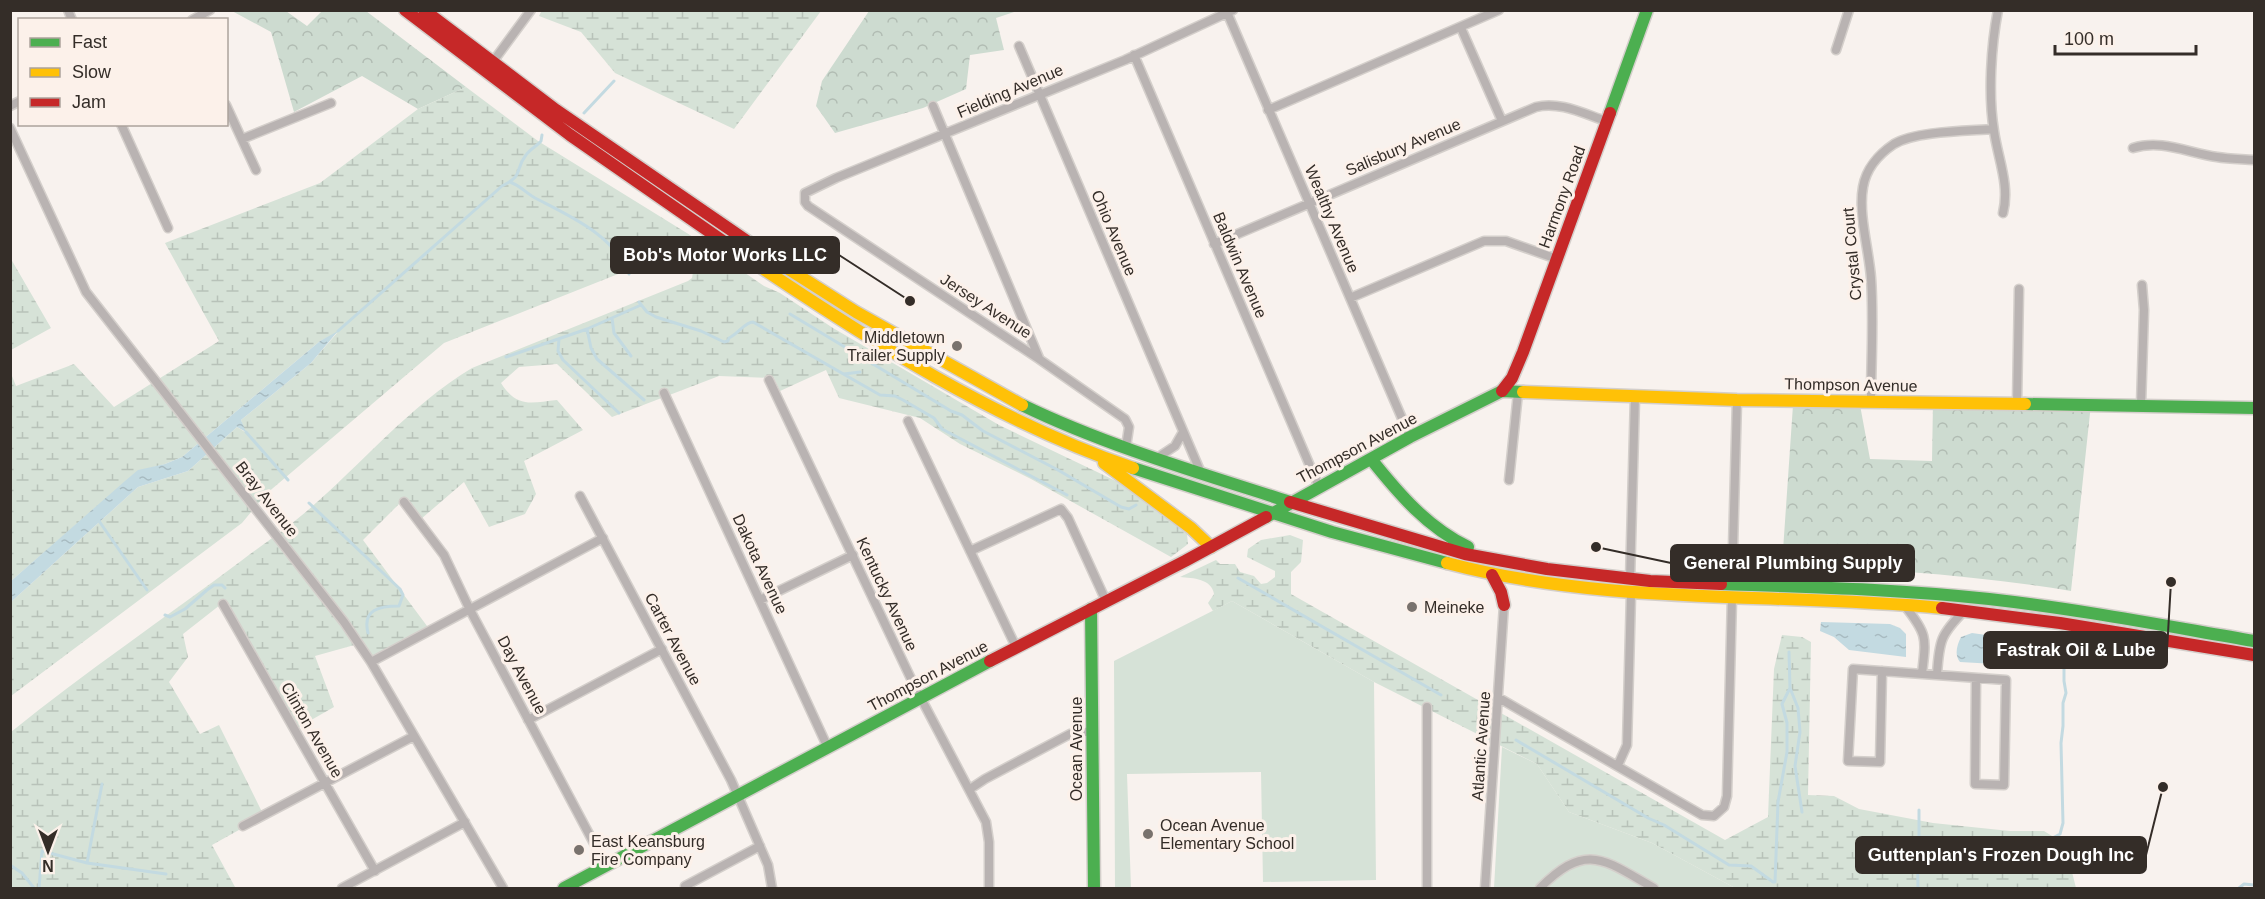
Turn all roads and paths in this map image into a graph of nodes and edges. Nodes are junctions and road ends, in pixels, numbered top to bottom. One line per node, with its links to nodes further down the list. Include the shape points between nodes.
1 (210, 10): 10 (street)
2 (405, 10): 55 (main road, via 655,196 788,285 920,367)
3 (424, 10): 15 (main road)
4 (531, 10): 15 (street)
5 (1499, 10): 11 (street)
6 (1647, 10): 22 (main road, Harmony Road)
7 (1849, 10): 13 (street)
8 (1998, 10): 25 (street, via 1992,72)
9 (1229, 11): 14 (street, Fielding Avenue); 20 (street, Wealthy Avenue)
10 (196, 18)
11 (1461, 28): 20 (street); 21 (street)
12 (1019, 46): 16 (street, Ohio Avenue)
13 (1836, 50)
14 (1134, 55): 16 (street, Fielding Avenue); 35 (street, Baldwin Avenue)
15 (492, 63): 54 (main road, via 691,204 856,312 1015,401)
16 (1039, 95): 26 (street, Fielding Avenue); 52 (street, Ohio Avenue)
17 (331, 103): 27 (street)
18 (933, 106): 26 (street)
19 (228, 109): 27 (street)
20 (1268, 110): 32 (street, Wealthy Avenue)
21 (1502, 121): 22 (street, Salisbury Avenue, via 1536,107 1553,105); 32 (street, Salisbury Avenue)
22 (1606, 121): 36 (main road, Harmony Road)
23 (122, 126): 34 (street)
24 (10, 128): 88 (street, Bray Avenue, via 86,292 344,622)
25 (1994, 129): 33 (street, via 2007,194); 47 (street, Crystal Court, via 1903,140 1884,151 1867,175 1862,202 1872,281)
26 (945, 134): 31 (street, Fielding Avenue, via 811,189 805,193); 40 (street)
27 (242, 138): 30 (street)
28 (2133, 148): 29 (street, via 2163,145 2216,157)
29 (2254, 160)
30 (256, 170)
31 (805, 202): 40 (street, Jersey Avenue)
32 (1309, 204): 35 (street, Salisbury Avenue); 39 (street, Wealthy Avenue)
33 (2003, 213)
34 (168, 228)
35 (1214, 244): 60 (street, Baldwin Avenue)
36 (1557, 259): 39 (street, via 1506,241 1484,241); 42 (main road, Harmony Road, via 1520,360)
37 (2142, 285): 49 (street)
38 (2019, 289): 48 (street)
39 (1350, 298): 53 (street, Wealthy Avenue)
40 (1040, 359): 54 (street, Jersey Avenue, via 1125,419 1129,427)
41 (769, 380): 68 (street, Kentucky Avenue)
42 (1502, 391): 44 (main road, Thompson Avenue); 53 (main road, Thompson Avenue)
43 (663, 393): 76 (street, Dakota Avenue)
44 (1518, 393): 45 (main road, Thompson Avenue); 59 (street)
45 (1635, 397): 46 (main road, Thompson Avenue); 71 (street)
46 (1737, 400): 47 (main road, Thompson Avenue); 73 (street)
47 (1871, 402): 48 (main road, Thompson Avenue)
48 (2017, 404): 49 (main road, Thompson Avenue)
49 (2141, 405): 50 (main road, Thompson Avenue)
50 (2254, 408)
51 (908, 421): 67 (street)
52 (1184, 432): 56 (street, via 1175,446); 58 (street, Ohio Avenue)
53 (1410, 437): 57 (main road, Thompson Avenue)
54 (1126, 447): 56 (main road)
55 (1084, 450): 64 (main road); 66 (main road, via 1134,483)
56 (1157, 458): 58 (main road)
57 (1371, 459): 60 (main road, Thompson Avenue); 69 (main road, via 1443,534)
58 (1201, 473): 63 (main road)
59 (1509, 480)
60 (1319, 487): 63 (main road, Thompson Avenue)
61 (580, 496): 65 (street, Carter Avenue)
62 (404, 502): 82 (street, Day Avenue, via 438,545)
63 (1291, 502): 64 (main road, Thompson Avenue); 69 (main road)
64 (1272, 513): 66 (main road, Thompson Avenue); 70 (main road)
65 (603, 538): 82 (street); 86 (street, Carter Avenue)
66 (1211, 547): 77 (main road, Thompson Avenue)
67 (970, 551): 77 (street, via 1061,509); 85 (street)
68 (853, 555): 76 (street); 94 (street, Kentucky Avenue)
69 (1501, 561): 71 (main road)
70 (1492, 575): 72 (main road); 79 (main road)
71 (1630, 580): 73 (main road)
72 (1524, 581): 74 (main road); 79 (main road)
73 (1732, 584): 84 (main road, via 1855,588 1988,599)
74 (1631, 594): 75 (main road); 100 (street, via 1627,745)
75 (1732, 597): 80 (main road); 100 (street, via 1724,807 1714,816 1702,815)
76 (760, 600): 99 (street, Dakota Avenue)
77 (1106, 601): 81 (main road, Thompson Avenue)
78 (223, 604): 101 (street, Clinton Avenue)
79 (1504, 605): 93 (street, Atlantic Avenue)
80 (1905, 606): 83 (main road); 90 (street, via 1922,627 1926,640)
81 (1091, 609): 85 (main road, Thompson Avenue); 97 (main road, Ocean Avenue)
82 (470, 610): 88 (street); 96 (street, Day Avenue)
83 (1965, 610): 87 (main road); 91 (street, via 1947,629 1938,647)
84 (2254, 641)
85 (1016, 647): 94 (main road, Thompson Avenue)
86 (662, 649): 96 (street); 103 (street, Carter Avenue)
87 (2254, 655)
88 (371, 662): 98 (street, Bray Avenue)
89 (1882, 671): 89 (street, via 1853,669 1848,761 1880,762); 90 (street)
90 (1922, 674): 91 (street)
91 (1937, 675): 92 (street)
92 (1976, 678): 92 (street, via 2006,680 2004,785 1975,784)
93 (1499, 698): 100 (street); 117 (street, Atlantic Avenue)
94 (921, 699): 99 (main road, Thompson Avenue); 102 (street, Kentucky Avenue)
95 (1427, 707): 116 (street)
96 (528, 720): 107 (street, Day Avenue)
97 (1092, 731): 102 (street, via 1070,734); 115 (main road, Ocean Avenue)
98 (414, 736): 101 (street); 104 (street, Bray Avenue)
99 (828, 748): 103 (main road, Thompson Avenue)
100 (1617, 765)
101 (325, 783): 105 (street); 108 (street, Clinton Avenue)
102 (970, 789): 114 (street, Kentucky Avenue, via 988,831)
103 (738, 796): 106 (street, Carter Avenue); 107 (main road, Thompson Avenue)
104 (465, 822): 108 (street); 111 (street, Bray Avenue)
105 (243, 826)
106 (760, 846): 109 (street); 113 (street, Carter Avenue)
107 (606, 866): 112 (main road, Thompson Avenue)
108 (375, 871): 110 (street)
109 (685, 886)
110 (342, 888)
111 (503, 888)
112 (564, 888)
113 (772, 888)
114 (989, 888)
115 (1094, 888)
116 (1427, 888)
117 (1485, 888)
118 (1540, 888): 119 (street, via 1568,865 1593,858)
119 (1654, 888)

